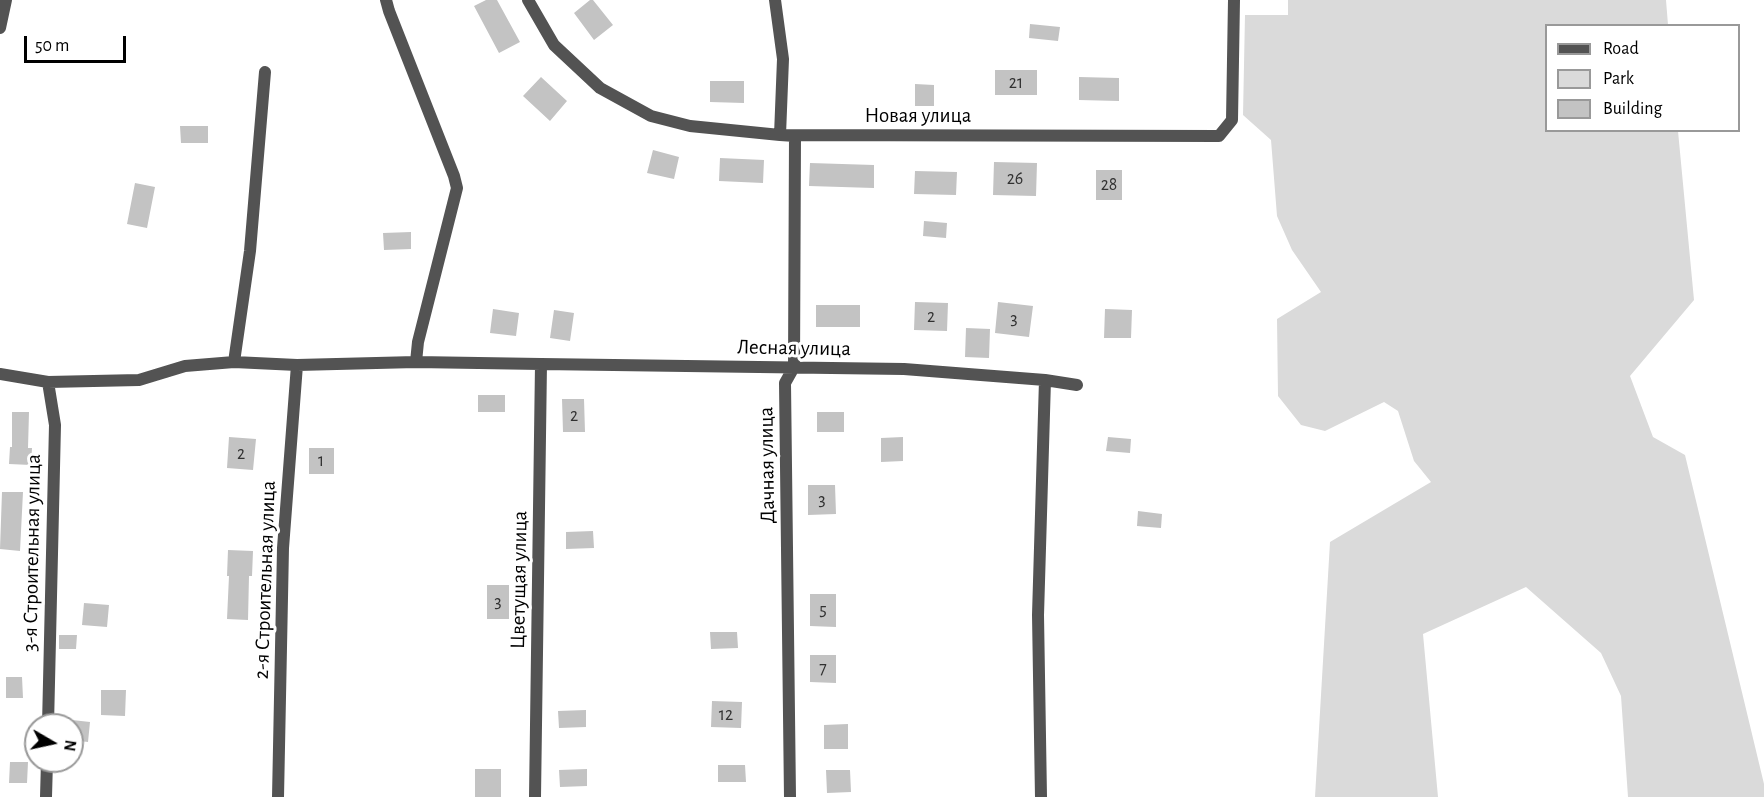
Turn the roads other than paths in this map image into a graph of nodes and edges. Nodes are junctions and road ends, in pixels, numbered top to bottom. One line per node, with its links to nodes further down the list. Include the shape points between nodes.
1 (6, 0): 6 (street)
2 (386, 0): 11 (street, via 457,188)
3 (528, 0): 8 (street, via 554,45 600,88 651,116 690,126)
4 (775, 0): 8 (street, via 783,59)
5 (1234, 0): 9 (street, Новая улица, via 1232,120 1219,136)
6 (0, 28)
7 (265, 72): 10 (street, via 250,251)
8 (780, 135): 9 (street)
9 (795, 136): 14 (street, Дачная улица)
10 (234, 362): 13 (street, Лесная улица); 17 (street, Лесная улица, via 185,366 140,380)
11 (416, 362): 12 (street, Лесная улица); 13 (street, Лесная улица)
12 (541, 364): 14 (street, Лесная улица); 23 (street, Цветущая улица)
13 (297, 365): 22 (street, 2-я Строительная улица, via 283,548)
14 (794, 367): 16 (street, Лесная улица, via 904,369); 24 (street, Дачная улица, via 785,383)
15 (0, 374): 17 (street, Лесная улица)
16 (1045, 380): 18 (street, Лесная улица); 25 (street, via 1038,615)
17 (48, 382): 19 (street, 3-я Строительная улица, via 55,425)
18 (1077, 385)
19 (48, 713)
20 (47, 773): 21 (street)
21 (46, 797)
22 (278, 797)
23 (535, 797)
24 (790, 797)
25 (1041, 797)

